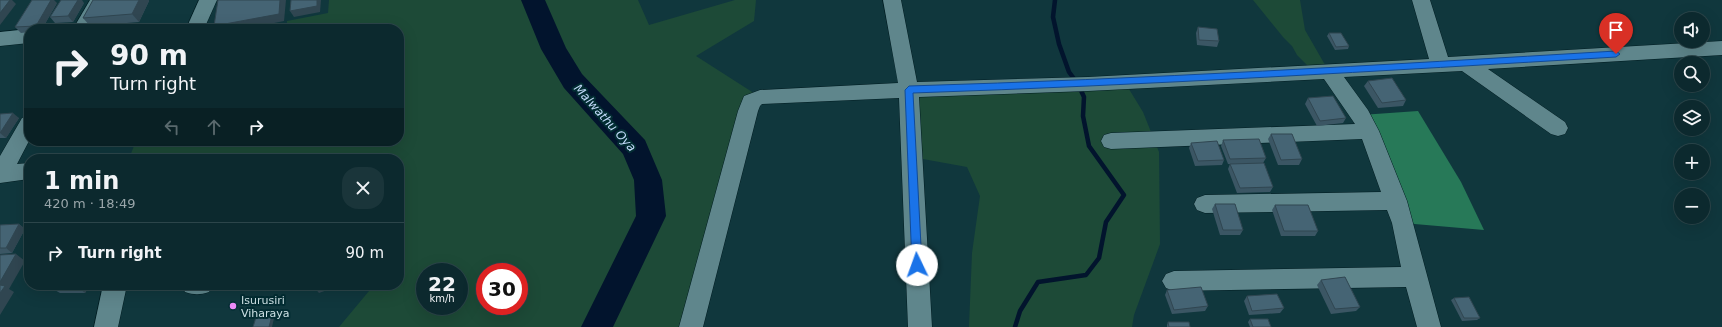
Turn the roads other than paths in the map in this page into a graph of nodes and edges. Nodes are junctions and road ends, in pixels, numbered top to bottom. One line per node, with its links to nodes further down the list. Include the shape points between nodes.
1 (99, 0): 5 (street)
2 (208, 0): 6 (street)
3 (892, 0): 13 (street)
4 (1421, 0): 11 (street)
5 (85, 24)
6 (197, 24)
7 (24, 37): 8 (street)
8 (0, 39)
9 (1722, 48): 10 (street)
10 (1465, 63): 11 (street); 14 (street)
11 (1440, 64): 12 (street)
12 (1328, 70): 13 (street, via 1088,84); 15 (street)
13 (909, 90): 26 (street, via 760,97 751,101); 27 (street)
14 (1558, 128)
15 (1369, 130): 17 (street); 20 (street)
16 (24, 132): 19 (street)
17 (1111, 141)
18 (24, 172): 19 (street)
19 (0, 174)
20 (1396, 201): 21 (street); 22 (street)
21 (1205, 204)
22 (1415, 277): 23 (street); 28 (street)
23 (1174, 281)
24 (114, 290): 25 (street)
25 (106, 327)
26 (691, 327)
27 (920, 327)
28 (1429, 327)

